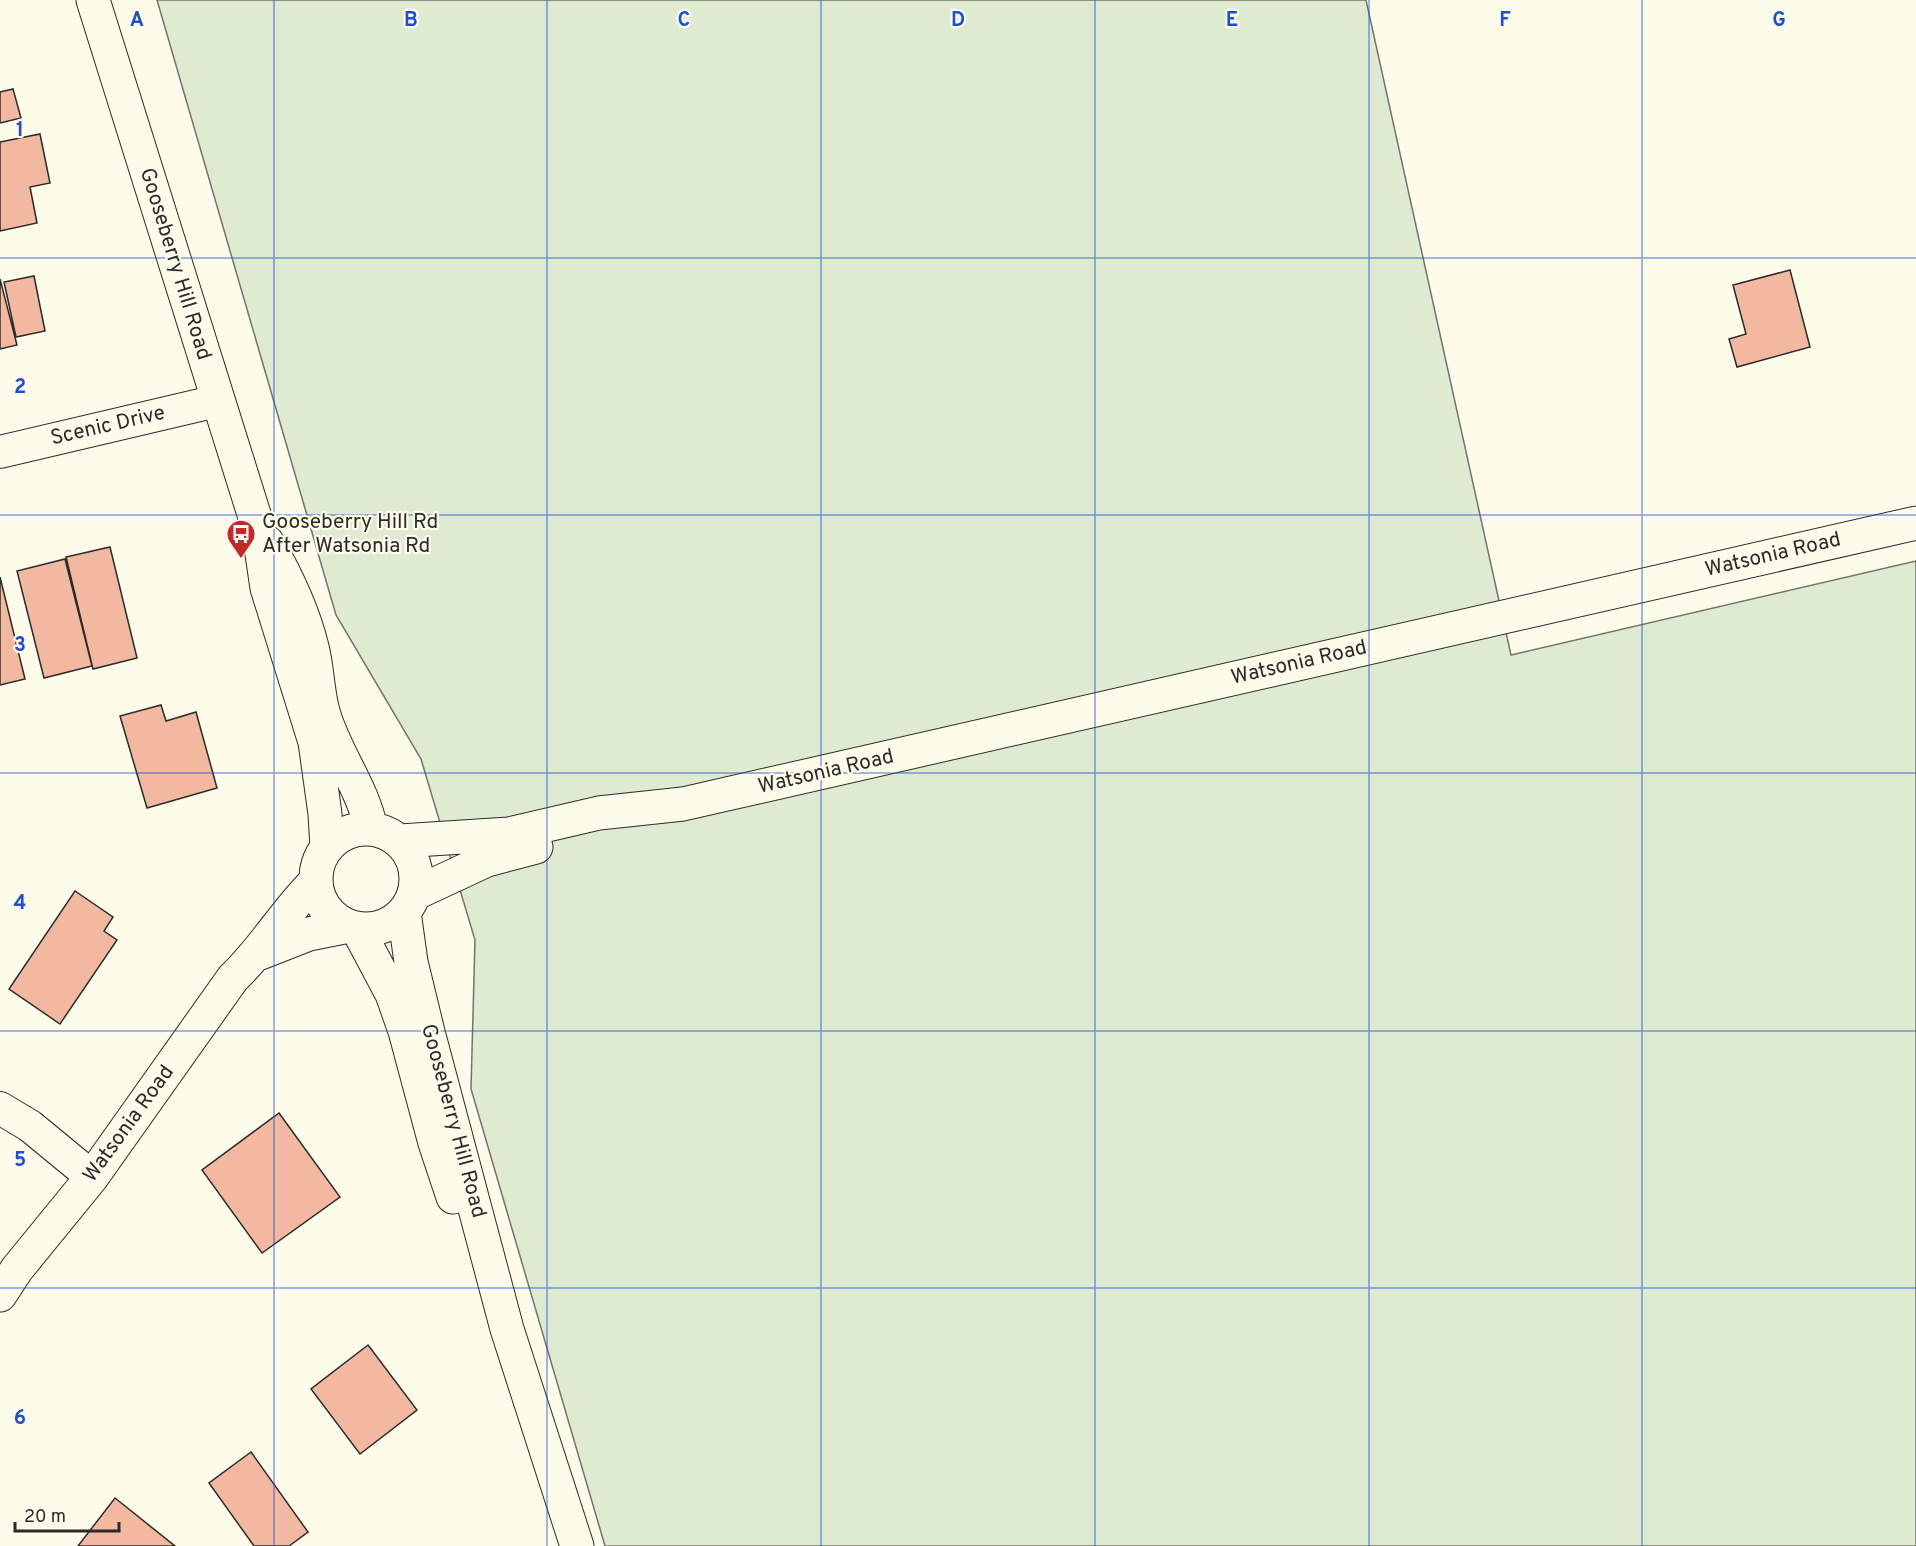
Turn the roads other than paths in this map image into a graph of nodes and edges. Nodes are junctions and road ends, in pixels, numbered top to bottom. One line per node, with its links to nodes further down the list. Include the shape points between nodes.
1 (93, 0): 2 (street, Gooseberry Hill Road)
2 (217, 401): 3 (street, Scenic Drive); 5 (street, Gooseberry Hill Road)
3 (0, 452)
4 (1916, 523): 6 (street, Watsonia Road)
5 (258, 527): 7 (street, Gooseberry Hill Road, via 289,581 312,646 323,713 342,763); 8 (street, Gooseberry Hill Road, via 267,588 315,742)
6 (683, 804): 7 (street, Watsonia Road, via 599,813 509,834); 10 (street, Watsonia Road, via 654,821 613,834 487,860)
7 (385, 835): 8 (street, via 346,832); 10 (street, via 410,853 415,866)
8 (327, 848): 9 (street, via 318,864)
9 (316, 881): 11 (street, via 321,900 332,916); 12 (street, Watsonia Road, via 291,906)
10 (409, 903): 11 (street, via 382,927); 16 (street, Gooseberry Hill Road, via 411,962)
11 (353, 927): 12 (street, Watsonia Road, via 309,934); 16 (street, Gooseberry Hill Road, via 392,994 454,1201)
12 (258, 954): 14 (street, Watsonia Road, via 233,978)
13 (0, 1108): 14 (street, via 30,1125)
14 (92, 1177): 15 (street, Watsonia Road)
15 (0, 1295)
16 (507, 1329): 17 (street, Gooseberry Hill Road)
17 (577, 1546)

